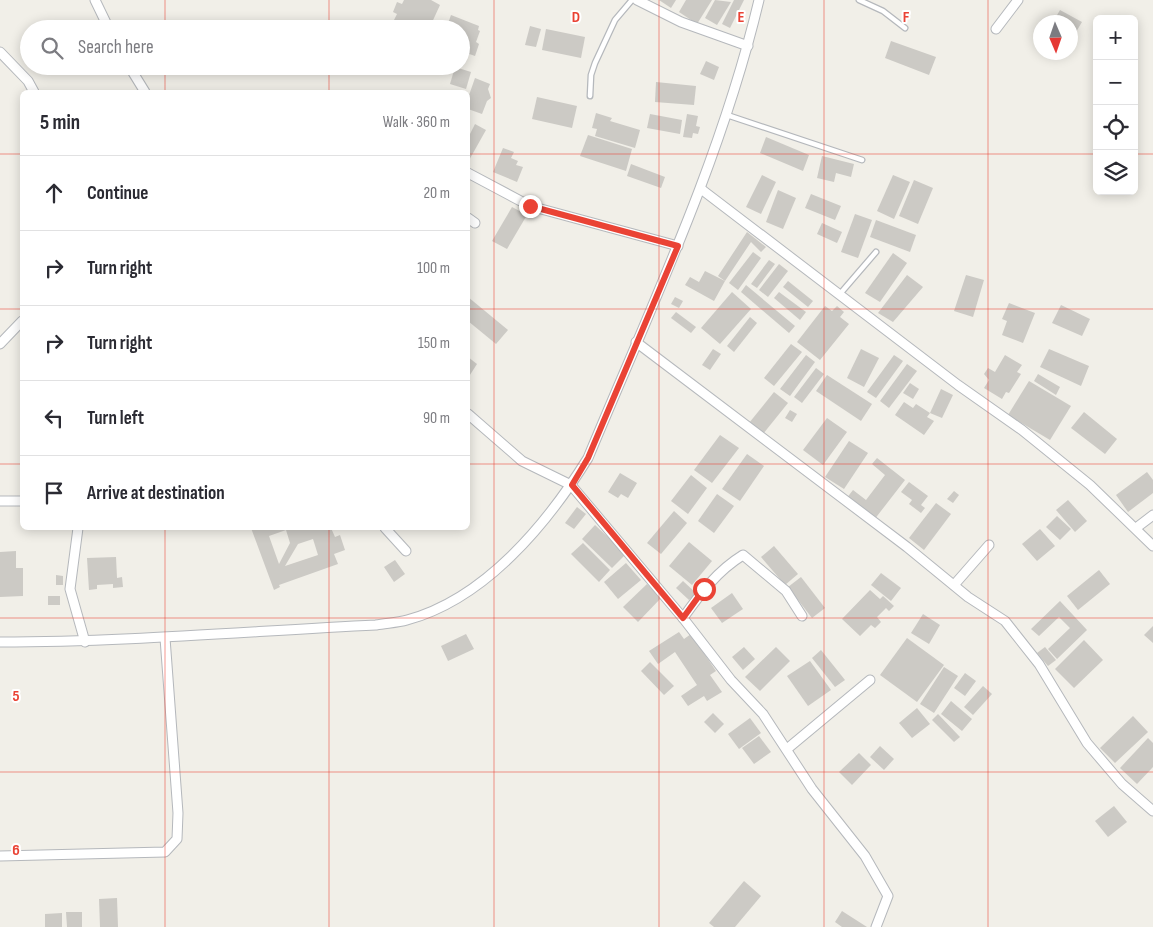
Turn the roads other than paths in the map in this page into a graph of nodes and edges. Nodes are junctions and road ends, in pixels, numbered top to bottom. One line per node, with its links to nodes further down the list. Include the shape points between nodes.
1 (94, 0): 7 (street)
2 (632, 0): 17 (lane, via 614,20 595,63)
3 (637, 0): 10 (street, via 681,22)
4 (759, 0): 10 (street)
5 (858, 0): 8 (lane)
6 (1018, 0): 9 (street)
7 (104, 20)
8 (905, 28)
9 (996, 30)
10 (748, 46): 18 (street)
11 (0, 52): 12 (street)
12 (20, 73)
13 (21, 75): 15 (street)
14 (135, 75): 16 (street)
15 (33, 90)
16 (144, 90)
17 (590, 96)
18 (727, 115): 19 (lane); 21 (street)
19 (862, 160)
20 (470, 174): 22 (street, via 530,206)
21 (701, 189): 22 (street); 24 (street)
22 (678, 246): 26 (street)
23 (876, 252): 24 (lane)
24 (839, 294): 33 (street, via 1022,430 1090,485)
25 (20, 323): 27 (street)
26 (636, 342): 29 (street, via 588,458); 39 (street)
27 (0, 344)
28 (470, 416): 29 (street, via 522,461)
29 (572, 485): 41 (street); 42 (street, via 536,532 501,565 469,590 406,620 376,625)
30 (0, 501): 31 (street)
31 (20, 501)
32 (1153, 515): 33 (street)
33 (1136, 528): 37 (street)
34 (78, 530): 44 (street, via 70,589)
35 (387, 530): 38 (street)
36 (989, 545): 39 (street)
37 (1153, 546)
38 (406, 550)
39 (954, 585): 47 (street, via 1005,621 1039,664 1087,743 1122,784)
40 (802, 616): 41 (street, via 786,591 743,555 704,589)
41 (683, 618): 46 (street, via 731,680 763,714)
42 (166, 638): 44 (street); 48 (street, via 177,839 165,852)
43 (0, 642): 44 (street)
44 (85, 642)
45 (870, 680): 46 (street)
46 (787, 749): 49 (street, via 812,789 864,856 888,896)
47 (1153, 811)
48 (0, 856)
49 (876, 927)

